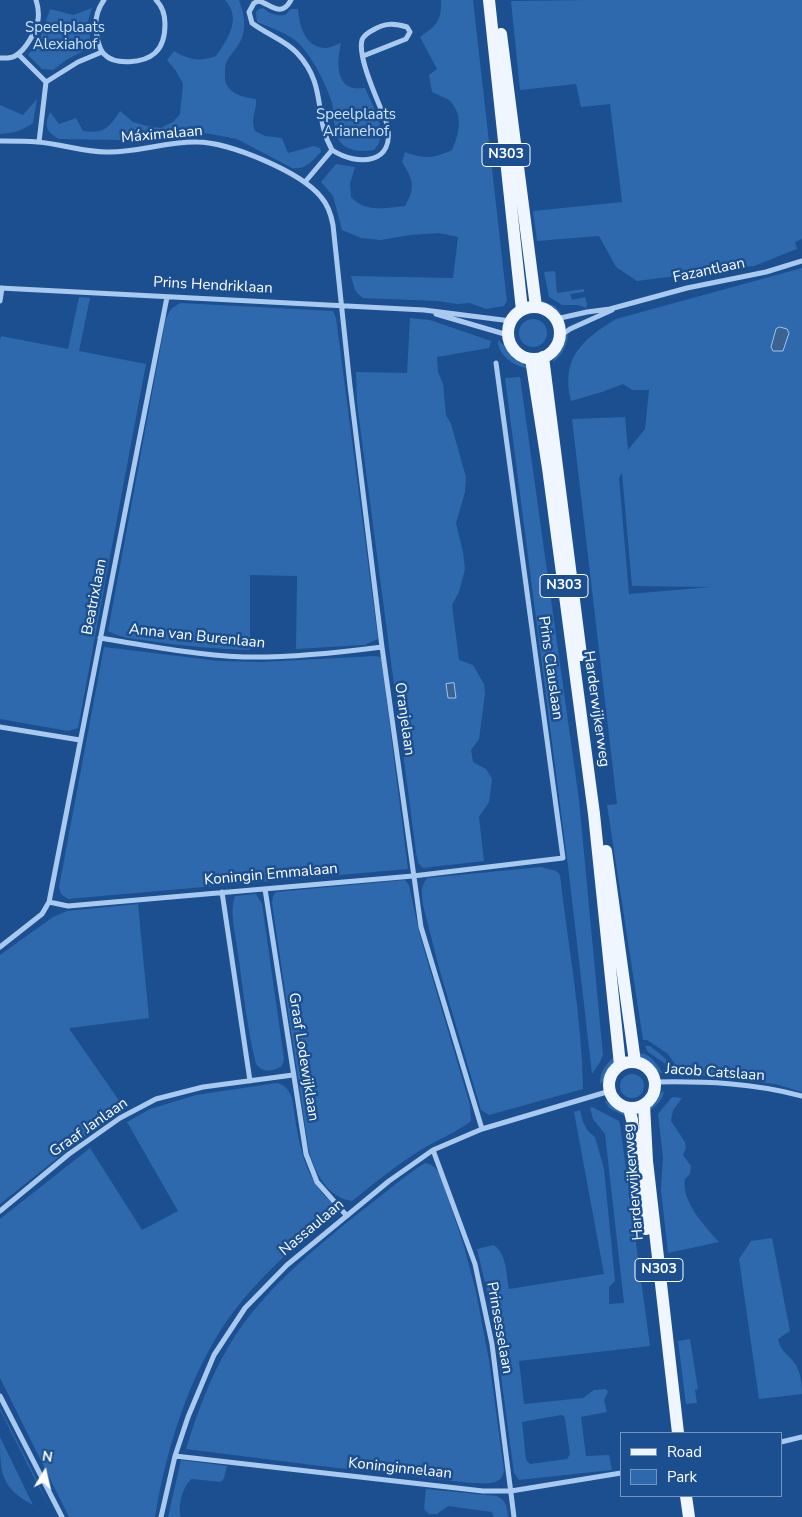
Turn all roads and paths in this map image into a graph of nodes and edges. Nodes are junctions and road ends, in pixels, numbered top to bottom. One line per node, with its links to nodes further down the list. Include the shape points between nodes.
1 (36, 0): 8 (street, via 38,22)
2 (104, 0): 7 (street, via 96,19)
3 (156, 0): 7 (street, via 162,8 165,26 162,43 155,53 145,59 124,61 106,57)
4 (291, 0): 14 (street, via 278,10 259,1 254,3 249,12 250,19 295,51 304,62 315,80 325,138)
5 (489, 0): 24 (main road, N303)
6 (497, 0): 22 (main road, N303)
7 (102, 52): 11 (street, via 78,62)
8 (18, 54): 10 (street); 11 (street)
9 (363, 56): 9 (street, via 406,39 410,32 407,27 396,24 376,28 362,40); 14 (street, via 389,131 386,148 379,156 363,161 342,157)
10 (0, 58)
11 (46, 82): 13 (street)
12 (0, 141): 13 (street, Máximalaan)
13 (39, 142): 15 (street, Máximalaan, via 105,152 186,142 208,143 260,159)
14 (332, 150): 15 (street)
15 (305, 182): 20 (street, Máximalaan, via 321,196 331,215)
16 (802, 261): 21 (street, Fazantlaan)
17 (1, 288): 18 (street, Prins Hendriklaan); 19 (street)
18 (166, 296): 20 (street, Prins Hendriklaan); 31 (street, Beatrixlaan)
19 (0, 301)
20 (341, 305): 23 (street, Prins Hendriklaan); 32 (street, Oranjelaan)
21 (621, 306): 25 (street, Fazantlaan); 28 (street, Fazantlaan)
22 (536, 307): 24 (main road); 25 (main road)
23 (424, 310): 26 (street, Prins Hendriklaan); 27 (street, Prins Hendriklaan)
24 (522, 310): 26 (main road)
25 (556, 319): 28 (main road)
26 (511, 321): 27 (main road)
27 (508, 335): 29 (main road, via 515,351 522,356)
28 (560, 336): 29 (main road, via 552,352)
29 (537, 358): 41 (main road, Harderwijkerweg / N303); 42 (main road, Harderwijkerweg / N303, via 548,468 594,814)
30 (496, 363): 35 (street, Prins Clauslaan)
31 (100, 638): 32 (street, Anna van Burenlaan, via 168,650 244,657 289,657); 34 (street, Beatrixlaan)
32 (382, 647): 36 (street, Oranjelaan)
33 (0, 728): 34 (street)
34 (80, 740): 39 (street, Beatrixlaan)
35 (563, 858): 36 (street, Koningin Emmalaan)
36 (413, 876): 37 (street, Koningin Emmalaan); 50 (street, Oranjelaan, via 421,928)
37 (265, 889): 38 (street, Koningin Emmalaan); 43 (street, Graaf Lodewijklaan)
38 (222, 892): 39 (street, Koningin Emmalaan, via 68,906); 44 (street)
39 (49, 902): 40 (street, via 42,914)
40 (0, 947)
41 (635, 1062): 42 (main road); 45 (main road, via 648,1068)
42 (620, 1066): 46 (main road, via 611,1076)
43 (293, 1075): 44 (street, Graaf Janlaan); 53 (street, Graaf Lodewijklaan, via 306,1154 317,1182)
44 (250, 1081): 52 (street, Graaf Janlaan, via 156,1099 120,1118 69,1154)
45 (655, 1082): 47 (street, Jacob Catslaan, via 738,1084); 48 (main road, via 653,1095)
46 (610, 1091): 49 (main road, via 617,1102); 50 (street, Nassaulaan)
47 (802, 1096)
48 (644, 1105): 49 (main road); 56 (main road, Harderwijkerweg / N303, via 648,1171)
49 (629, 1108): 55 (main road, Harderwijkerweg / N303)
50 (482, 1129): 51 (street, Nassaulaan)
51 (433, 1150): 53 (street, Nassaulaan); 61 (street, Prinsesselaan, via 475,1264 492,1344)
52 (0, 1211)
53 (347, 1216): 59 (street, Nassaulaan, via 287,1265 245,1308 214,1356)
54 (0, 1396): 64 (street)
55 (671, 1432)
56 (678, 1432)
57 (802, 1437): 58 (street)
58 (782, 1442)
59 (175, 1456): 61 (street, Koninginnelaan, via 483,1491); 65 (street, Nassaulaan)
60 (620, 1474): 61 (street, Koninginnelaan)
61 (511, 1490): 66 (street, Prinsesselaan)
62 (680, 1497): 67 (main road)
63 (686, 1497): 68 (main road)
64 (62, 1517)
65 (160, 1517)
66 (514, 1517)
67 (682, 1517)
68 (689, 1517)

